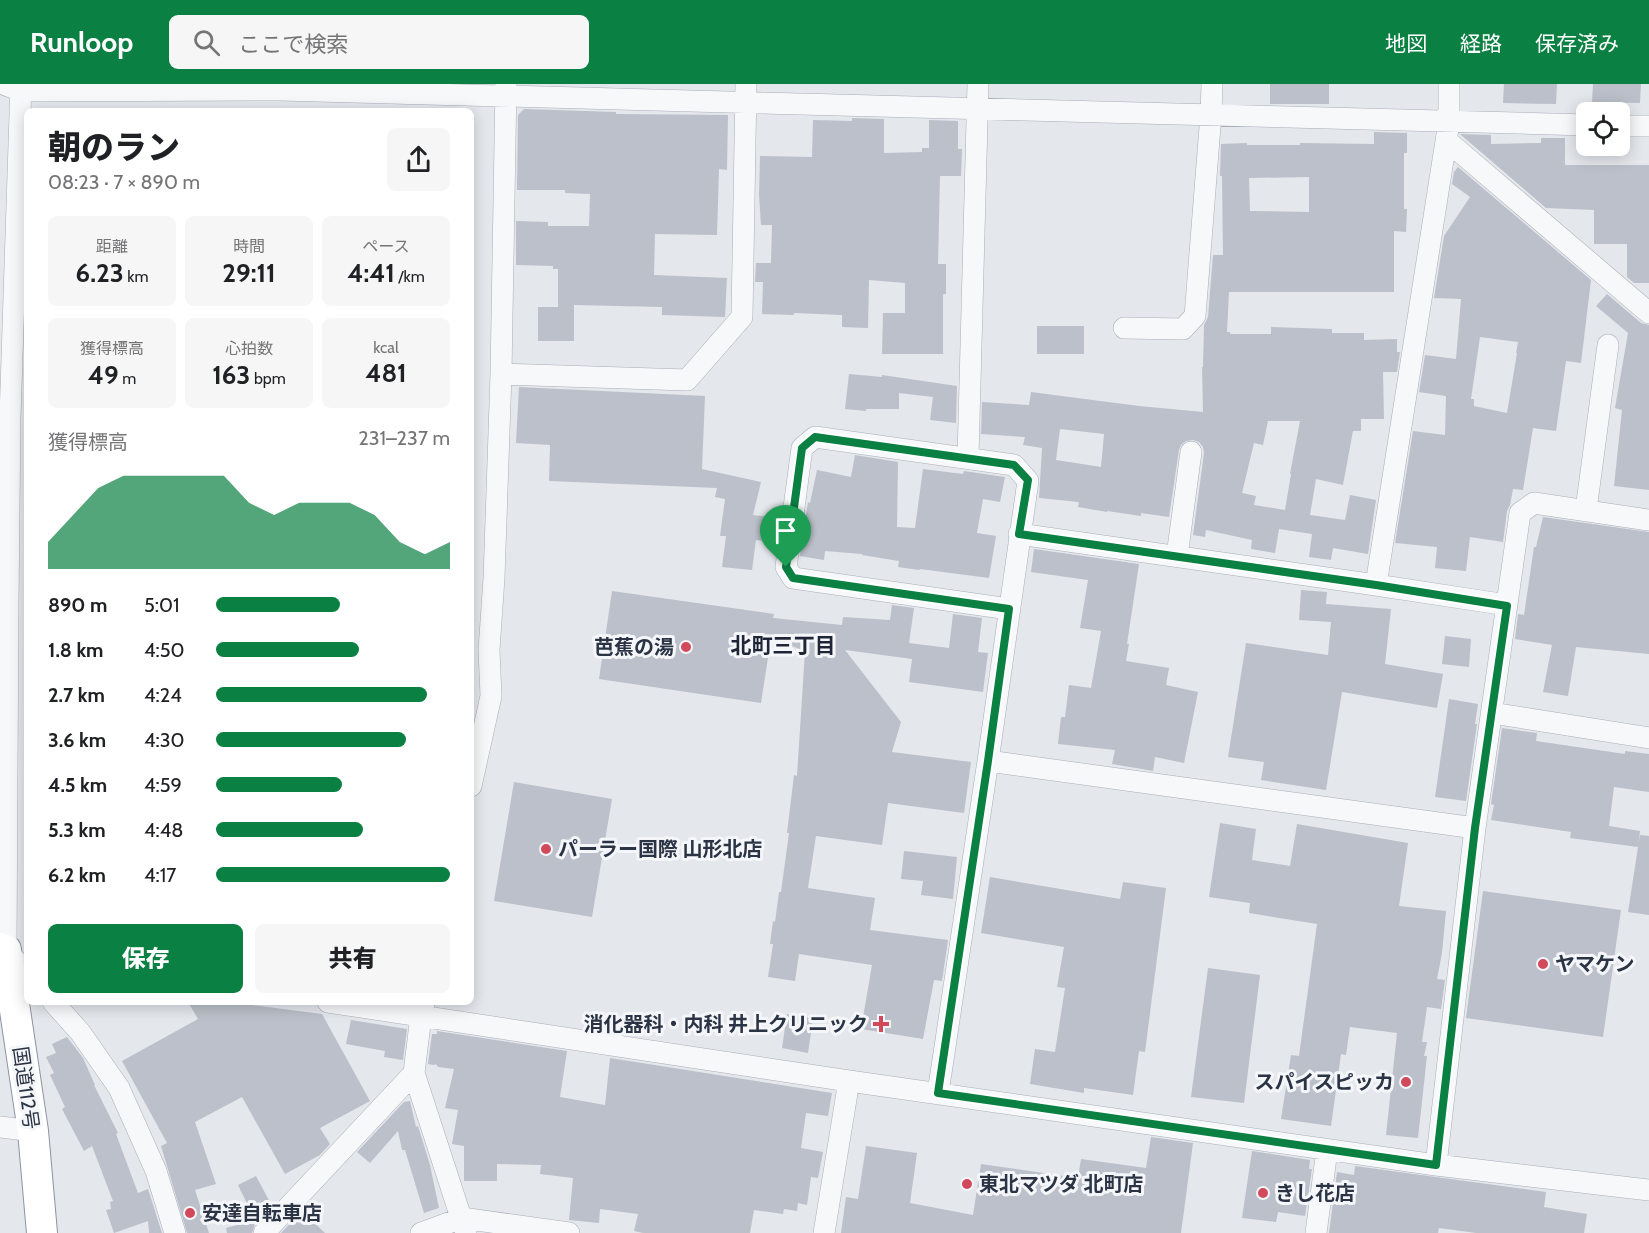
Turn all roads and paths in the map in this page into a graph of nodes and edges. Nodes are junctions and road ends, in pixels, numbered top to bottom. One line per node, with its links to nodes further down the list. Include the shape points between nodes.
1 (978, 84): 8 (street)
2 (1212, 84): 9 (street)
3 (1449, 84): 13 (street)
4 (15, 86): 7 (street); 18 (street)
5 (506, 90): 6 (street); 7 (street); 17 (street)
6 (746, 93): 8 (street); 17 (street, via 742,317 687,380)
7 (280, 95)
8 (978, 109): 9 (street); 20 (street)
9 (1211, 114): 13 (street); 15 (street, via 1195,316 1183,329)
10 (1576, 125): 13 (street)
11 (1630, 126): 12 (street)
12 (1649, 126)
13 (1447, 131): 14 (street); 26 (street)
14 (1649, 313)
15 (1124, 328)
16 (1608, 345): 21 (street)
17 (501, 374): 30 (street, via 494,578)
18 (5, 416): 24 (street)
19 (1191, 452): 25 (street)
20 (968, 458): 23 (street, via 1014,465 1028,480); 29 (street, via 815,437 802,448 786,567 793,578)
21 (1586, 510): 22 (street); 28 (street, via 1534,503 1520,513)
22 (1649, 520)
23 (1019, 534): 25 (street); 29 (street)
24 (18, 536): 27 (street)
25 (1177, 556): 26 (street)
26 (1376, 585): 28 (street)
27 (4, 604): 36 (street)
28 (1507, 606): 31 (street)
29 (1009, 609): 33 (street)
30 (480, 648): 34 (street, via 491,696)
31 (1492, 713): 32 (street); 35 (street)
32 (1649, 738)
33 (988, 761): 35 (street); 43 (street)
34 (474, 772)
35 (1475, 828): 47 (street)
36 (11, 951): 37 (street); 45 (highway, 国道112号)
37 (24, 970)
38 (56, 1005): 51 (street, via 119,1088 156,1171)
39 (368, 1005): 40 (street)
40 (422, 1009): 41 (street); 42 (street)
41 (414, 1073): 49 (street); 52 (street)
42 (849, 1081): 43 (street); 55 (street)
43 (938, 1093): 46 (street)
44 (0, 1127): 45 (street)
45 (33, 1131): 50 (highway, 国道112号)
46 (1327, 1150): 47 (street); 56 (street)
47 (1436, 1165): 48 (street)
48 (1649, 1190)
49 (464, 1226): 53 (street); 54 (street)
50 (42, 1233)
51 (175, 1233)
52 (264, 1233)
53 (421, 1233)
54 (569, 1233)
55 (824, 1233)
56 (1316, 1233)

